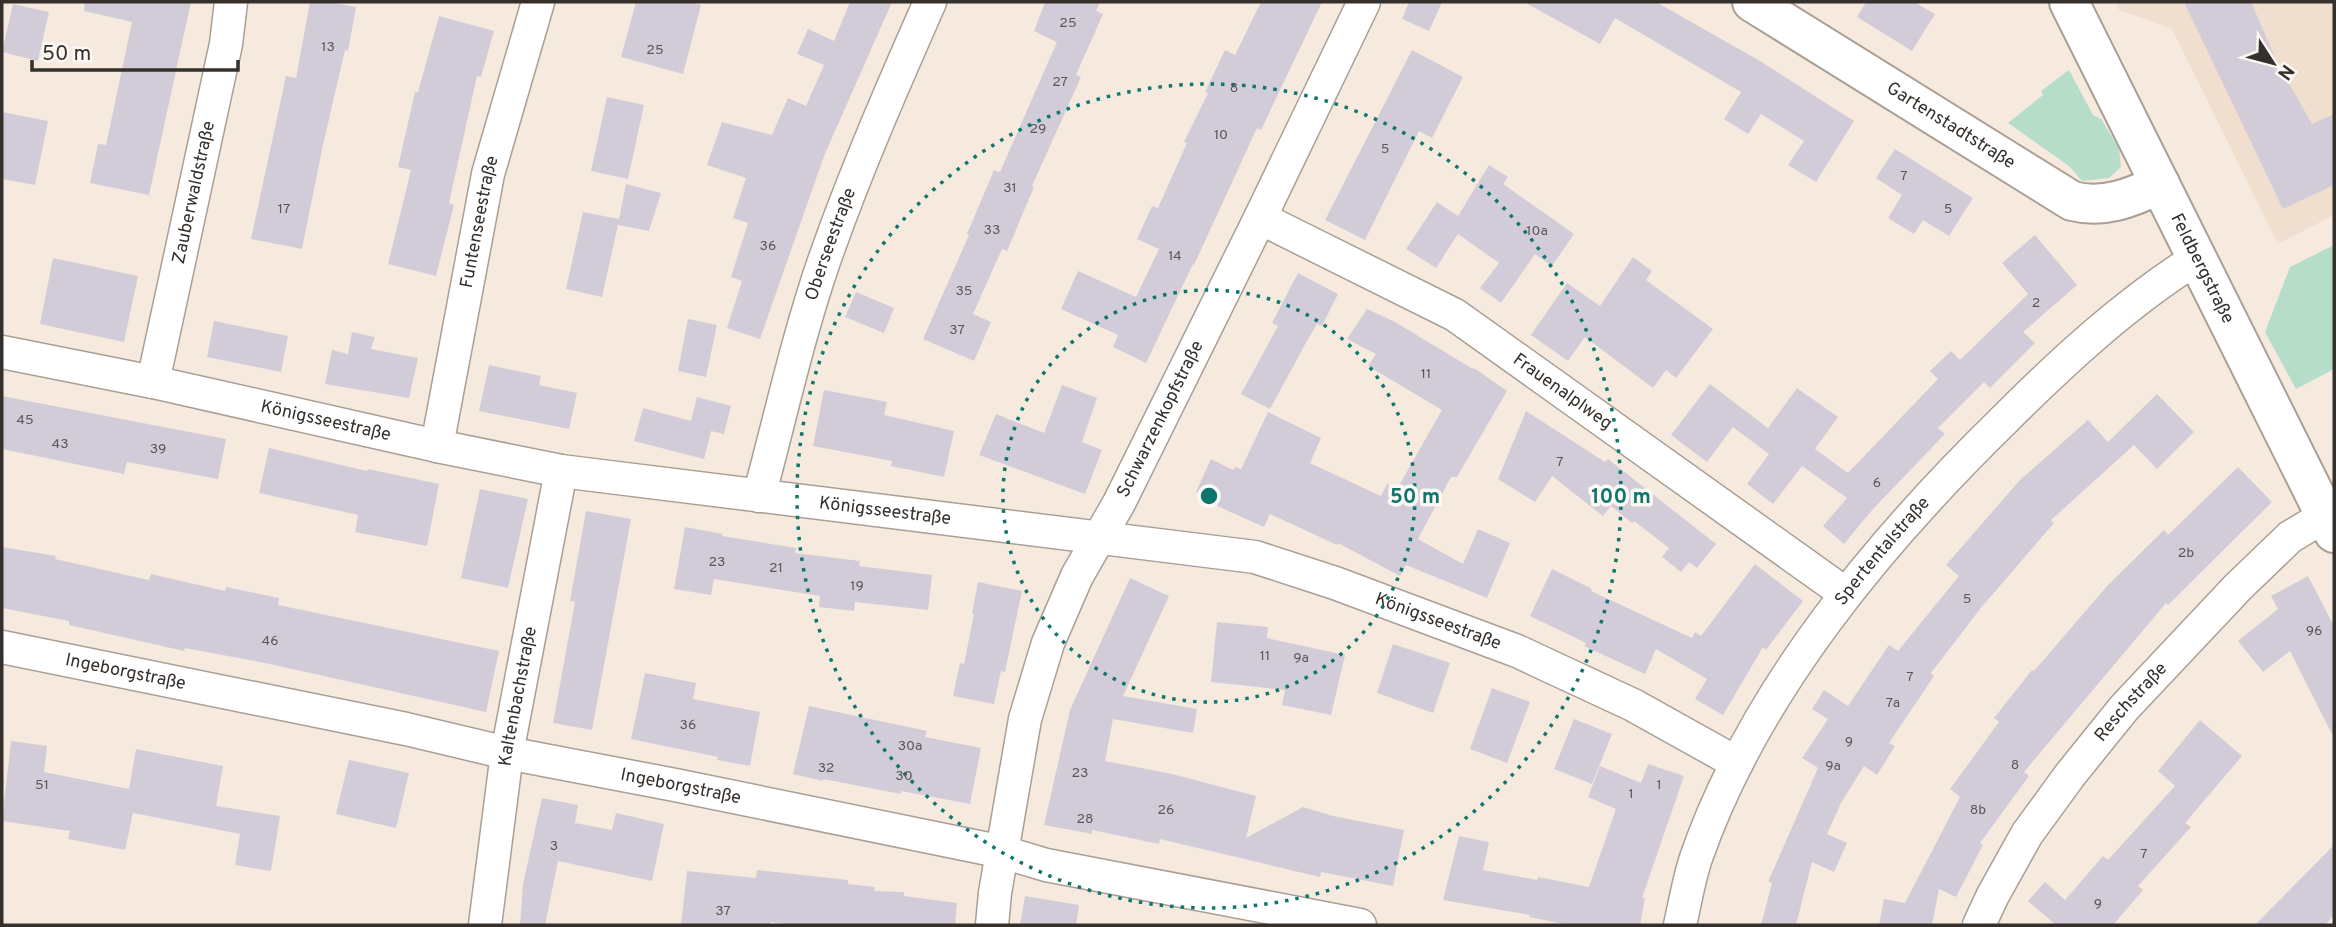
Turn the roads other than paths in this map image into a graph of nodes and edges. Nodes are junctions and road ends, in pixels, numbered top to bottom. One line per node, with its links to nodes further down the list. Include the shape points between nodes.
1 (231, 2): 11 (street, Zauberwaldstraße, via 226,44)
2 (538, 2): 12 (street, Funtenseestraße, via 488,174)
3 (930, 2): 14 (street, Oberseestraße, via 824,264)
4 (1364, 2): 8 (street, Schwarzenkopfstraße)
5 (1752, 2): 7 (street, Gartenstadtstraße, via 2072,201 2087,205 2120,201)
6 (2069, 2): 7 (street, Feldbergstraße)
7 (2160, 184): 9 (street, Feldbergstraße)
8 (1260, 218): 16 (street, Schwarzenkopfstraße); 17 (street, Frauenalplweg, via 1455,315)
9 (2196, 259): 15 (street, Feldbergstraße); 17 (street, Spertentalstraße, via 2160,282 2046,378 1968,455)
10 (2, 352): 11 (street, Königsseestraße)
11 (153, 382): 12 (street, Königsseestraße)
12 (437, 446): 13 (street, Königsseestraße)
13 (561, 471): 14 (street, Königsseestraße); 19 (street, Kaltenbachstraße)
14 (759, 496): 16 (street, Königsseestraße)
15 (2330, 524): 26 (street, Reschstraße, via 2290,537 2123,708 2027,834)
16 (1099, 537): 20 (street, Königsseestraße, via 1255,556 1335,583 1517,651 1633,705); 21 (street, Schwarzenkopfstraße, via 1077,576 1044,656 1025,719)
17 (1846, 594): 20 (street, Spertentalstraße, via 1790,673)
18 (2, 647): 19 (street, Ingeborgstraße)
19 (508, 753): 21 (street, Ingeborgstraße); 23 (street, Kaltenbachstraße)
20 (1737, 763): 25 (street, Spertentalstraße, via 1695,859)
21 (1003, 852): 22 (street, Ingeborgstraße, via 1046,865); 24 (street, Schwarzenkopfstraße)
22 (1347, 924)
23 (485, 925)
24 (992, 925)
25 (1680, 925)
26 (1979, 925)

